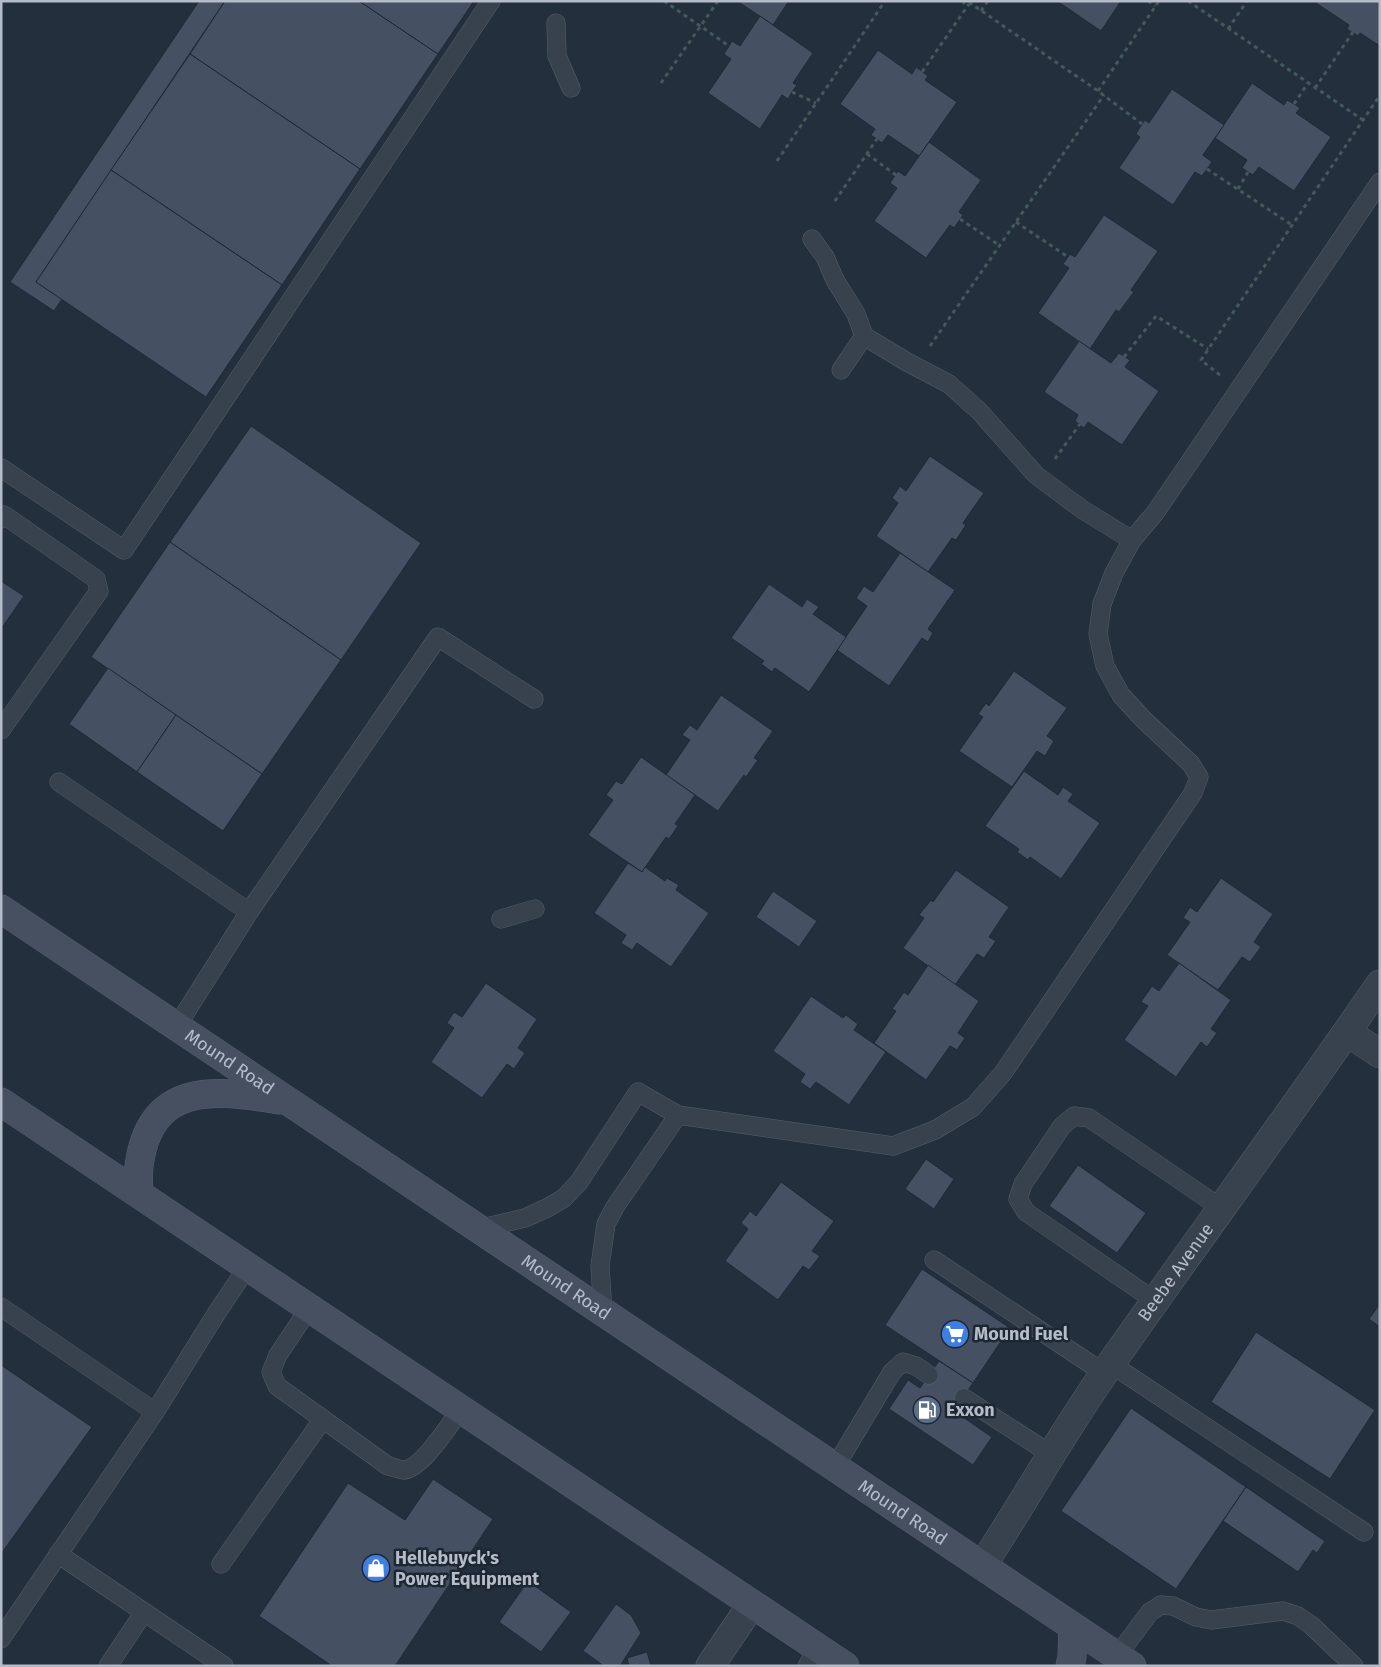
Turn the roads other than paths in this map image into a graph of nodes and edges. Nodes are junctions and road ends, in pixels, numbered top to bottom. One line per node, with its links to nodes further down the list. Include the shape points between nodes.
1 (491, 1): 8 (lane, via 124,550)
2 (556, 23): 3 (lane, via 557,56)
3 (571, 88)
4 (1380, 182): 10 (lane, via 1155,513)
5 (812, 239): 6 (lane, via 856,314)
6 (864, 336): 7 (lane); 10 (lane, via 949,384 979,411 1036,475 1083,510)
7 (841, 370)
8 (1, 468)
9 (1, 519): 12 (lane, via 4,515 96,578 100,591)
10 (1132, 540): 24 (lane, via 1102,604 1098,634 1105,666 1121,696 1191,764 1199,777 1193,794 1003,1073 973,1107 935,1130 894,1146)
11 (534, 699): 16 (lane, via 438,636)
12 (1, 730)
13 (59, 782): 16 (lane)
14 (1, 909): 19 (main road, Mound Road)
15 (535, 909): 17 (lane)
16 (249, 912): 19 (lane)
17 (500, 919)
18 (1380, 984): 20 (street, Beebe Avenue)
19 (177, 1026): 22 (main road, Mound Road)
20 (1347, 1032): 21 (street); 26 (street, Beebe Avenue)
21 (1380, 1054)
22 (287, 1101): 25 (main road, via 239,1093 198,1094 179,1100 153,1125 145,1143 139,1166); 27 (main road, Mound Road)
23 (1, 1102): 25 (main road)
24 (678, 1115): 27 (lane, via 638,1092 579,1182 564,1198 525,1218); 33 (lane, via 614,1207 606,1224 600,1266)
25 (138, 1193): 29 (main road)
26 (1221, 1208): 30 (street, Beebe Avenue); 30 (lane, via 1089,1118 1074,1116 1062,1126 1023,1184 1018,1200 1026,1212)
27 (478, 1229): 33 (main road, Mound Road)
28 (934, 1260): 34 (lane)
29 (248, 1266): 32 (main road); 38 (lane)
30 (1156, 1301): 34 (street, Beebe Avenue)
31 (1, 1307): 38 (lane)
32 (310, 1307): 37 (main road); 39 (lane, via 278,1355 271,1372 277,1386)
33 (603, 1313): 41 (main road, Mound Road)
34 (1108, 1368): 40 (street, Beebe Avenue); 42 (lane)
35 (929, 1375): 41 (lane, via 903,1362 892,1372)
36 (964, 1398): 40 (lane)
37 (461, 1409): 39 (lane, via 427,1454 415,1466 404,1470 388,1466); 46 (main road)
38 (155, 1412): 43 (lane)
39 (323, 1419): 44 (lane)
40 (1052, 1455): 45 (street, Beebe Avenue)
41 (835, 1467): 45 (main road, Mound Road)
42 (1364, 1532)
43 (58, 1554): 47 (lane); 49 (lane)
44 (221, 1564)
45 (982, 1566): 48 (main road, Mound Road)
46 (752, 1604): 50 (main road); 54 (street)
47 (144, 1612): 52 (lane); 53 (lane)
48 (1073, 1627): 51 (main road, Mound Road); 56 (main road)
49 (1, 1638)
50 (813, 1657): 55 (main road)
51 (1125, 1661): 57 (lane, via 1150,1612 1161,1605 1211,1620 1283,1611 1311,1625)
52 (108, 1666)
53 (224, 1666)
54 (710, 1666)
55 (845, 1666)
56 (1070, 1666)
57 (1354, 1666)

